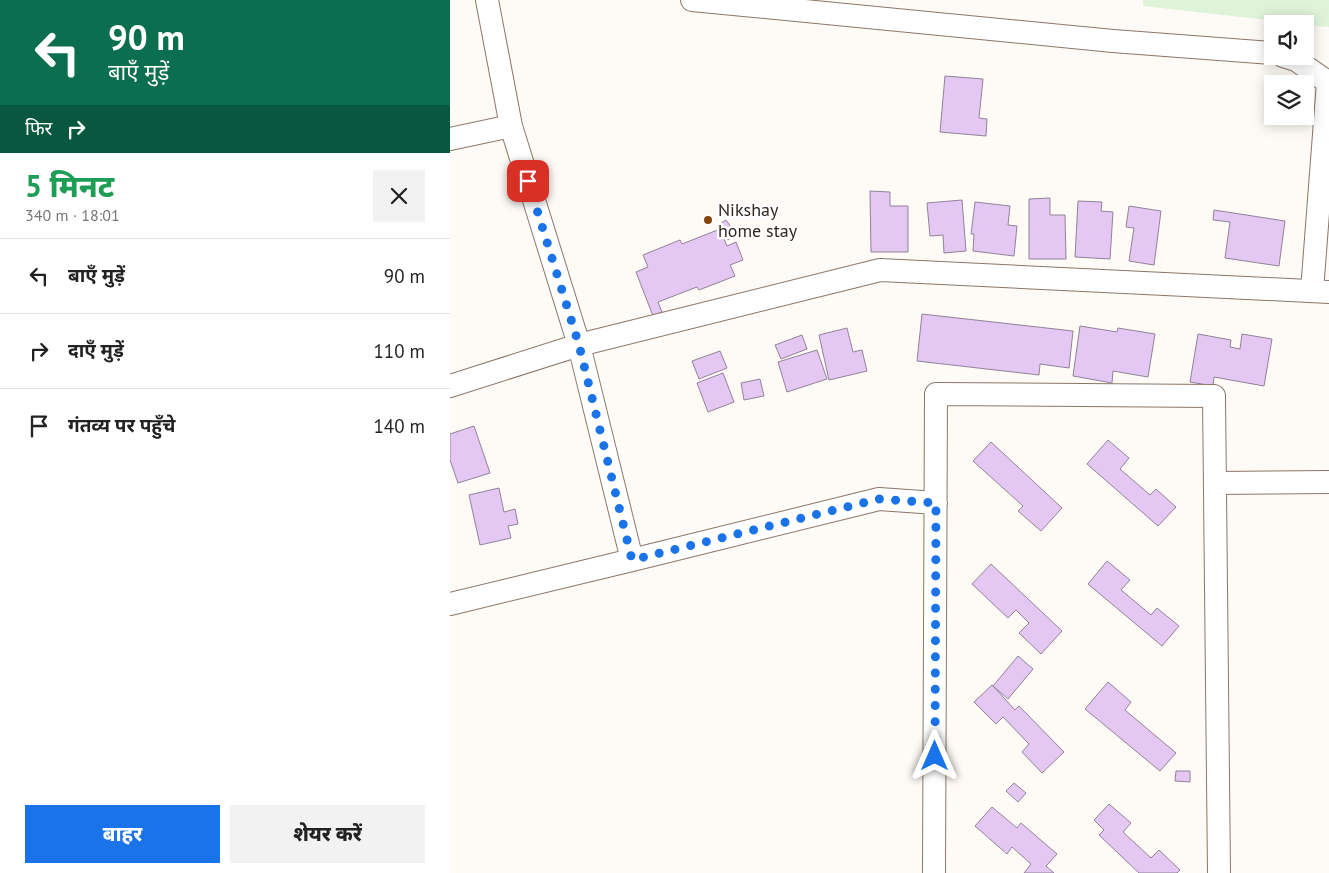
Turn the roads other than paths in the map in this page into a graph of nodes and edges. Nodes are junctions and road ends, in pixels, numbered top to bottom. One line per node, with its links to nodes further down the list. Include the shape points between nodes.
1 (487, 0): 6 (street)
2 (692, 0): 3 (street)
3 (1264, 52)
4 (1304, 65): 5 (street)
5 (1329, 82): 8 (street)
6 (511, 126): 7 (street); 9 (street)
7 (450, 139)
8 (1321, 292): 9 (street, via 880,270)
9 (579, 345): 10 (street); 14 (street)
10 (450, 386)
11 (1329, 482): 12 (street)
12 (1215, 483): 13 (street, via 1214,396 936,394); 17 (street)
13 (936, 503): 14 (street, via 879,499); 16 (street)
14 (632, 560): 15 (street)
15 (450, 604)
16 (934, 873)
17 (1219, 873)

